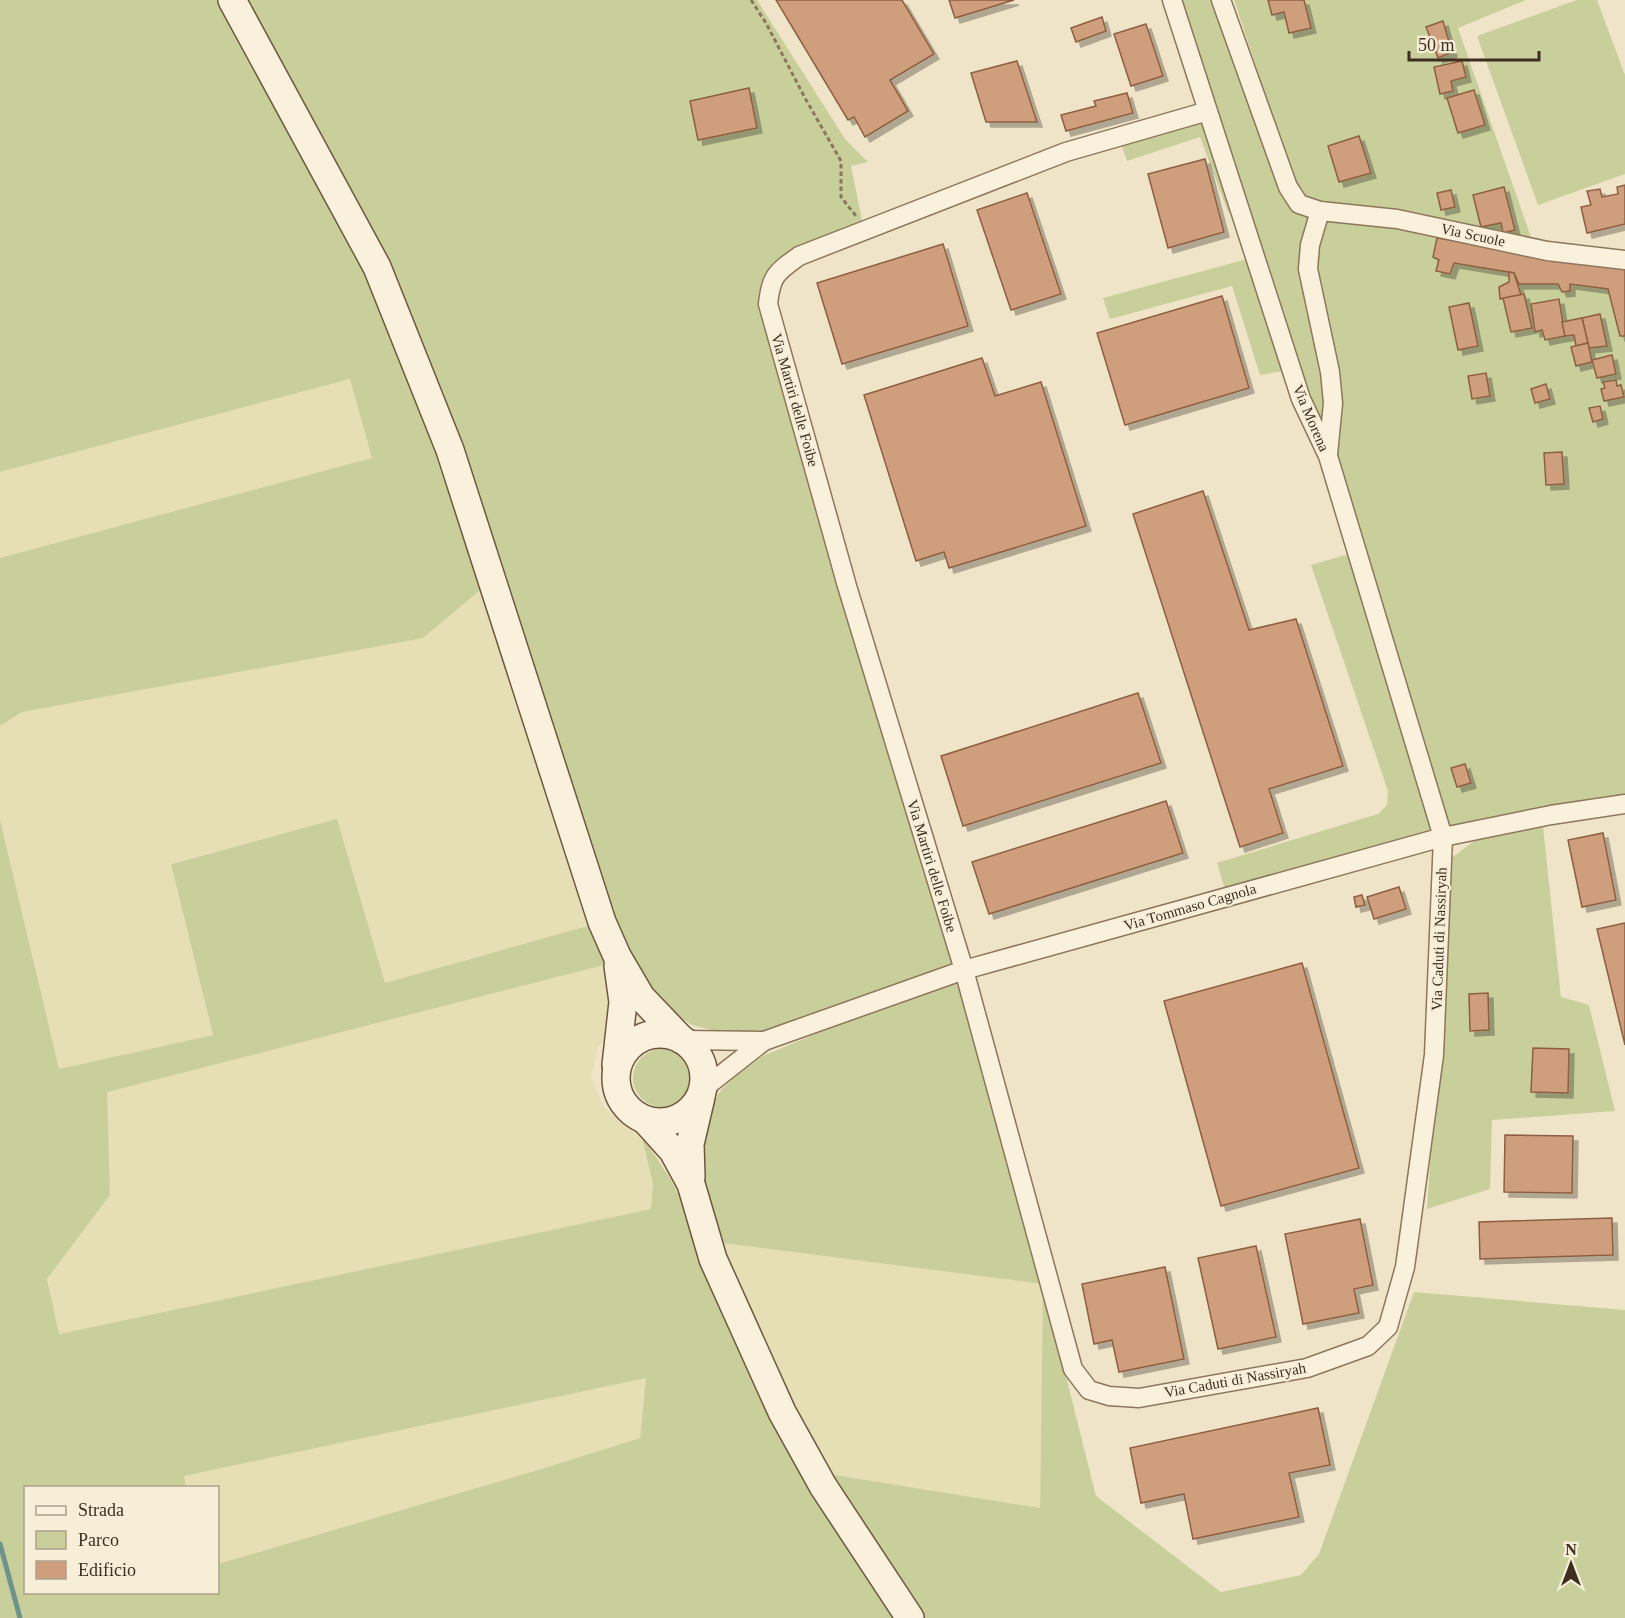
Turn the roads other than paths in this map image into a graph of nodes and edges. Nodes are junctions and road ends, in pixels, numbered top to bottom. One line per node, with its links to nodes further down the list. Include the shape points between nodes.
1 (232, 0): 10 (main road, via 381,278 450,450 602,922)
2 (1172, 0): 4 (street, Via Morena)
3 (1221, 0): 5 (street, Via Scuole, via 1288,187 1299,204)
4 (1208, 111): 7 (street, Via Morena, via 1301,399); 11 (street, Via Martiri delle Foibe, via 1066,152 799,256 773,279 768,304 847,586)
5 (1320, 211): 6 (street, Via Scuole, via 1397,219 1547,251); 7 (street, via 1308,269 1330,372 1333,403)
6 (1625, 260)
7 (1328, 456): 9 (street, Via Morena)
8 (1625, 804): 9 (street, Via Tommaso Cagnola)
9 (1443, 837): 11 (street, Via Tommaso Cagnola); 11 (street, Via Caduti di Nassiryah, via 1434,1055 1405,1267 1388,1327 1368,1346 1307,1368 1139,1398 1089,1390 1073,1369)
10 (617, 956): 12 (main road, via 641,996); 14 (main road, via 623,1002)
11 (964, 970): 13 (street, Via Tommaso Cagnola)
12 (682, 1040): 13 (street, Via Tommaso Cagnola); 14 (main road, via 667,1034 637,1040 623,1052); 15 (main road, via 698,1055 704,1072)
13 (764, 1041): 15 (street, Via Tommaso Cagnola)
14 (616, 1070): 16 (main road, via 618,1095 629,1110)
15 (703, 1089): 16 (main road, via 699,1100 680,1118 665,1123); 17 (main road, via 690,1144)
16 (646, 1121): 17 (main road, via 674,1151)
17 (691, 1184): 18 (main road, via 713,1259 782,1412 823,1486)
18 (910, 1618)

